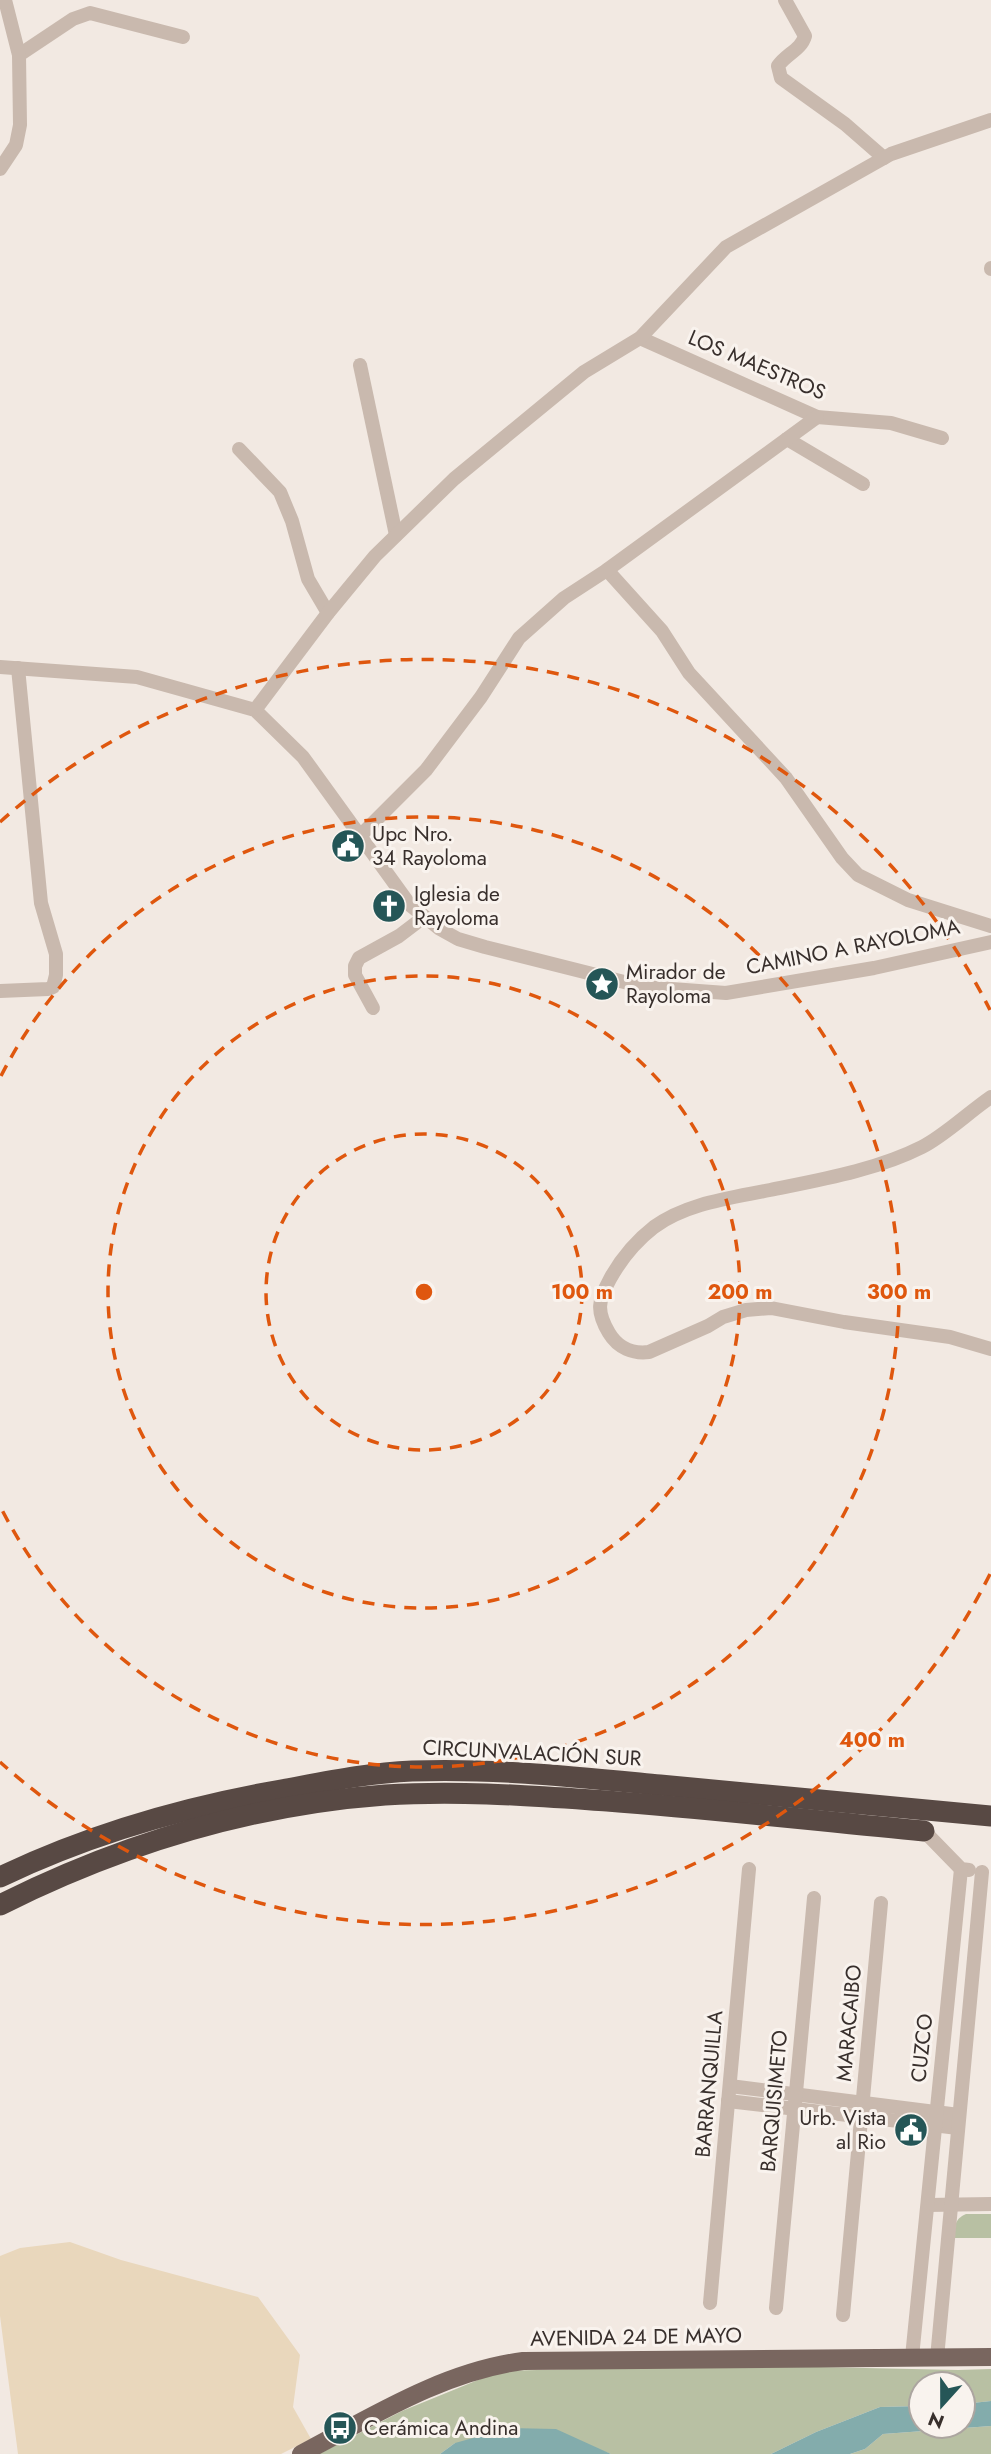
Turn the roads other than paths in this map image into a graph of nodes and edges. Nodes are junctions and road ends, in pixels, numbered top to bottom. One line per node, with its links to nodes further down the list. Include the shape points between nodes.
1 (5, 0): 4 (street)
2 (785, 0): 6 (street, via 805,36 778,66 781,78)
3 (183, 37): 4 (street, via 90,13)
4 (19, 55): 7 (street, via 20,125 16,145)
5 (991, 120): 6 (street)
6 (884, 158): 8 (street, via 726,247)
7 (0, 169)
8 (640, 338): 10 (street, LOS MAESTROS); 15 (street, via 584,372 454,479)
9 (360, 365): 15 (street)
10 (817, 417): 11 (street, LOS MAESTROS, via 891,423); 12 (street)
11 (943, 438)
12 (787, 439): 14 (street); 16 (street)
13 (239, 449): 17 (street, via 280,492 308,579)
14 (863, 484)
15 (396, 535): 17 (street)
16 (607, 570): 21 (street, via 565,597 519,638 426,770); 23 (street, via 662,631 689,673 786,778 858,875 908,900)
17 (328, 613): 20 (street)
18 (0, 667): 19 (street, CAMINO A RAYOLOMA)
19 (18, 668): 20 (street, CAMINO A RAYOLOMA, via 136,677); 25 (street, via 41,903 56,975 48,989)
20 (255, 710): 21 (street, CAMINO A RAYOLOMA, via 303,757)
21 (361, 835): 22 (street, CAMINO A RAYOLOMA)
22 (424, 918): 24 (street, CAMINO A RAYOLOMA, via 458,939 644,987 726,993); 26 (street, via 359,958 355,975)
23 (991, 926)
24 (991, 942)
25 (0, 991)
26 (373, 1008)
27 (991, 1097): 28 (street, via 924,1147 825,1179 691,1208 655,1227 615,1269 599,1309 613,1339 639,1353 723,1317 771,1308 950,1337)
28 (991, 1349)
29 (991, 1816): 34 (highway, CIRCUNVALACIÓN SUR, via 550,1775 397,1772 327,1780 169,1814 83,1841)
30 (924, 1832): 32 (street); 37 (highway, CIRCUNVALACIÓN SUR, via 550,1797 383,1795 278,1808 155,1839)
31 (749, 1869): 38 (street, BARRANQUILLA)
32 (961, 1869): 33 (street); 41 (street, CUZCO)
33 (986, 1872): 42 (street, CUZCO)
34 (0, 1877)
35 (814, 1898): 39 (street, BARQUISIMETO)
36 (881, 1903): 40 (street, MARACAIBO)
37 (0, 1905)
38 (729, 2094): 39 (street); 46 (street, BARRANQUILLA)
39 (795, 2102): 40 (street); 47 (street, BARQUISIMETO)
40 (862, 2110): 41 (street); 48 (street, MARACAIBO)
41 (936, 2119): 42 (street); 45 (street, CUZCO)
42 (958, 2121): 43 (street, CUZCO)
43 (951, 2204): 44 (street); 45 (street); 51 (street, CUZCO)
44 (991, 2204)
45 (928, 2205): 49 (street, CUZCO)
46 (710, 2303)
47 (776, 2308)
48 (844, 2315)
49 (912, 2357): 51 (main road, AVENIDA 24 DE MAYO); 52 (main road, AVENIDA 24 DE MAYO, via 499,2364 417,2395)
50 (991, 2357): 51 (main road, AVENIDA 24 DE MAYO)
51 (937, 2358)
52 (302, 2454)

